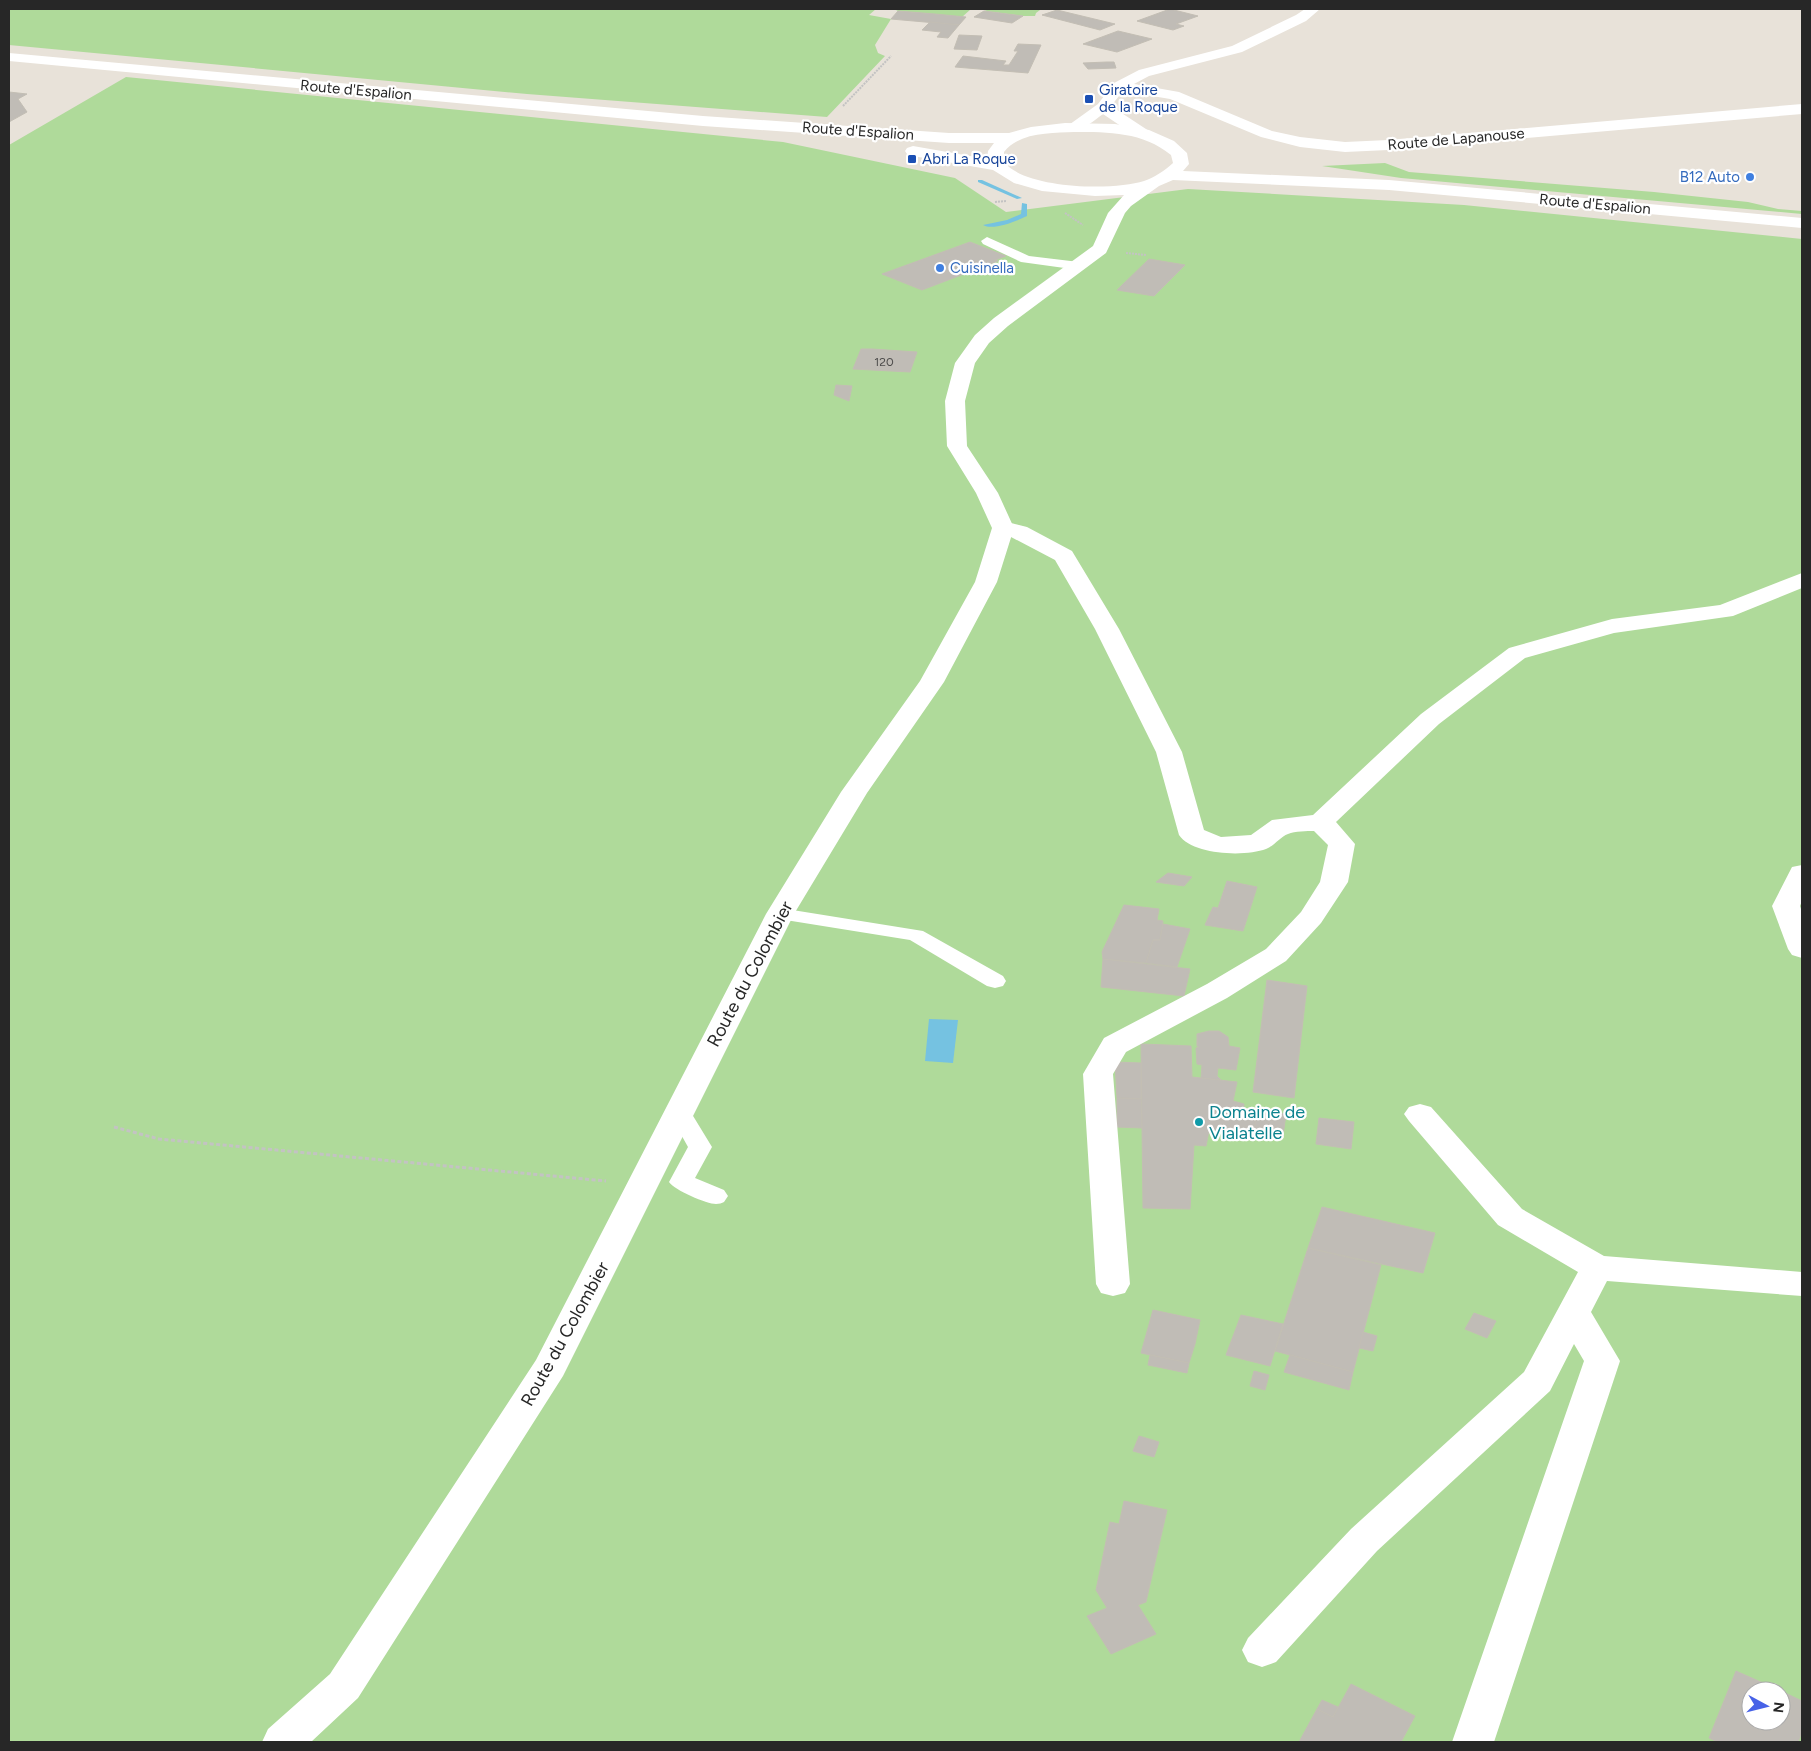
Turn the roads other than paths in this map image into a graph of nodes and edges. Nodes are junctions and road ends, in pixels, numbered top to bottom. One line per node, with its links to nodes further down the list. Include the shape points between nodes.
1 (1313, 9): 3 (street, via 1237,49 1144,73)
2 (9, 58): 6 (street, Route d'Espalion)
3 (1119, 86): 4 (street); 5 (street, Route de Lapanouse, via 1174,95 1267,134 1345,148)
4 (1103, 106): 7 (street); 8 (street)
5 (1802, 109)
6 (704, 121): 9 (street, Route d'Espalion, via 949,138); 13 (street, Route d'Espalion)
7 (1074, 127): 8 (street, via 1110,128); 9 (street, via 1040,130)
8 (1143, 134): 10 (street)
9 (1012, 138): 13 (street, via 997,148 994,160)
10 (1179, 153): 11 (street); 14 (street, via 1181,164)
11 (1199, 156)
12 (1237, 162): 16 (street, Route d'Espalion)
13 (998, 166): 17 (street, via 1024,181)
14 (1171, 175): 15 (street); 16 (street, Route d'Espalion)
15 (1153, 183): 17 (street, via 1122,189); 18 (street)
16 (1389, 185): 19 (street, Route d'Espalion)
17 (1069, 190): 18 (street)
18 (1102, 212): 21 (street, via 1108,237 1100,249)
19 (1802, 223)
20 (987, 241): 21 (lane, via 1026,259)
21 (1079, 266): 22 (street, via 1001,322 982,339 965,363 955,401 957,446 987,492)
22 (1003, 528): 24 (street, via 1019,532 1064,556 1107,629 1169,752 1192,835 1218,845 1258,843 1281,826); 26 (street, Route du Colombier, via 986,582 932,682 854,792)
23 (1802, 580): 24 (street, via 1725,611 1612,626 1517,654 1430,719)
24 (1321, 822): 33 (street, via 1342,844 1334,882 1311,917 1276,955 1217,992 1115,1045 1098,1074)
25 (1802, 873): 27 (street, via 1786,906)
26 (780, 914): 28 (lane, via 916,935); 29 (street, Route du Colombier)
27 (1802, 949)
28 (995, 981)
29 (679, 1110): 31 (lane, via 700,1147 681,1182); 37 (street, Route du Colombier, via 550,1367 344,1686)
30 (1420, 1114): 32 (street, via 1510,1218)
31 (716, 1196)
32 (1598, 1268): 34 (street); 35 (street)
33 (1113, 1284)
34 (1802, 1284)
35 (1574, 1313): 36 (street, via 1538,1381 1364,1540); 38 (street, via 1602,1361)
36 (1262, 1650)
37 (283, 1742)
38 (1473, 1742)

